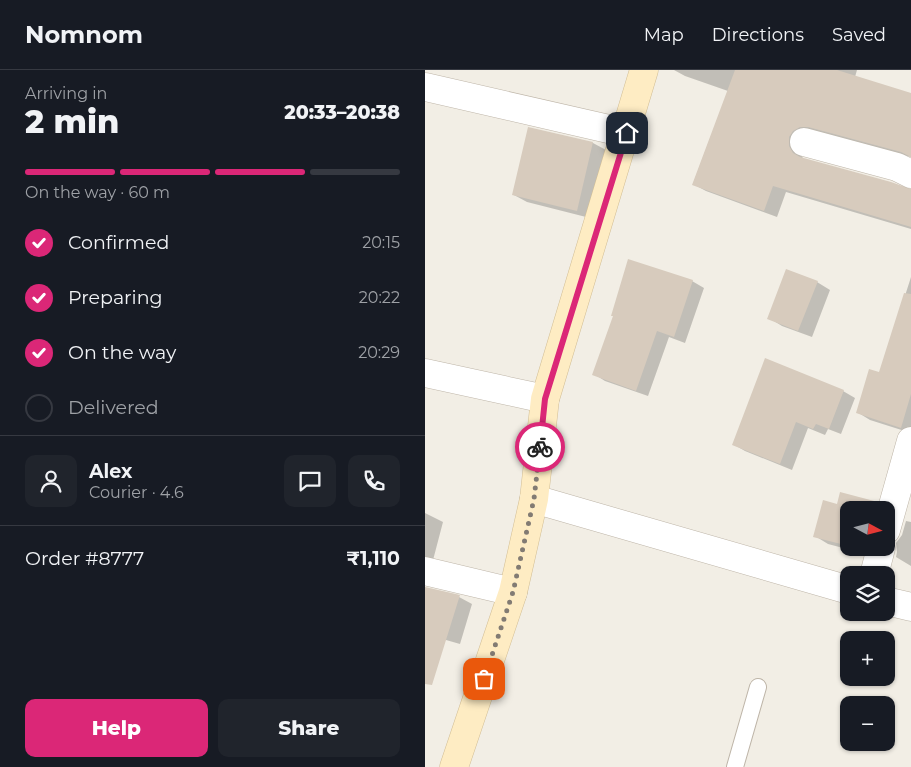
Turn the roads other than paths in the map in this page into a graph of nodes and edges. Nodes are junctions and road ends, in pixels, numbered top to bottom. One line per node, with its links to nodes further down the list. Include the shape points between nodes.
1 (644, 70): 3 (main road)
2 (425, 87): 3 (street)
3 (627, 133): 7 (main road)
4 (804, 142): 5 (street, via 897,167)
5 (911, 174)
6 (425, 373): 7 (street)
7 (545, 399): 9 (main road)
8 (911, 440): 10 (street)
9 (534, 499): 12 (street); 13 (main road)
10 (894, 501)
11 (425, 571): 13 (street)
12 (840, 587)
13 (513, 592): 17 (main road)
14 (895, 603): 15 (street)
15 (911, 607)
16 (758, 687): 18 (lane)
17 (454, 767)
18 (735, 767)

